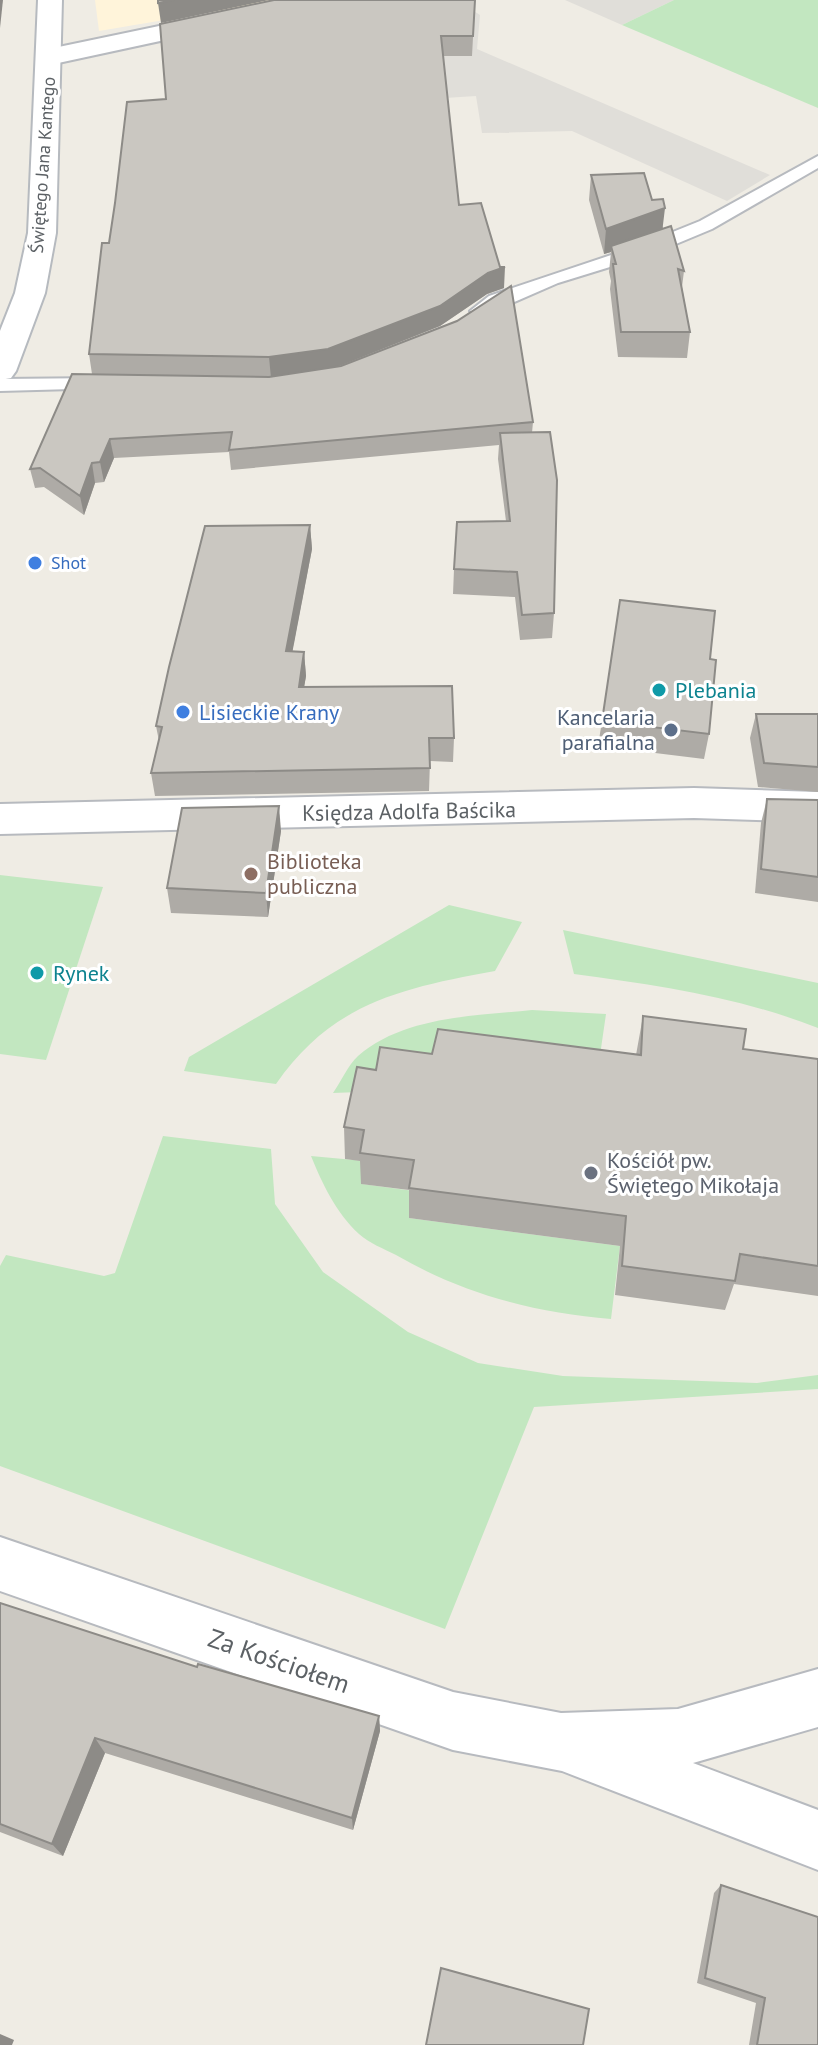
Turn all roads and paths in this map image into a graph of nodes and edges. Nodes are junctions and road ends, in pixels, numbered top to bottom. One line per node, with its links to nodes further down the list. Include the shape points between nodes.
1 (50, 0): 3 (street, Świętego Jana Kantego)
2 (318, 0): 3 (street)
3 (49, 57): 6 (street, Świętego Jana Kantego, via 42,233 30,293)
4 (818, 161): 5 (lane, via 706,225 496,300)
5 (459, 325)
6 (0, 371)
7 (116, 383): 8 (lane)
8 (0, 385)
9 (818, 807): 10 (street, Księdza Adolfa Baścika, via 694,803)
10 (0, 819)
11 (0, 1564): 13 (street, Za Kościołem, via 453,1721)
12 (818, 1698): 13 (street, Za Kościołem, via 678,1738)
13 (561, 1742): 14 (street, Za Kościołem)
14 (818, 1840)

